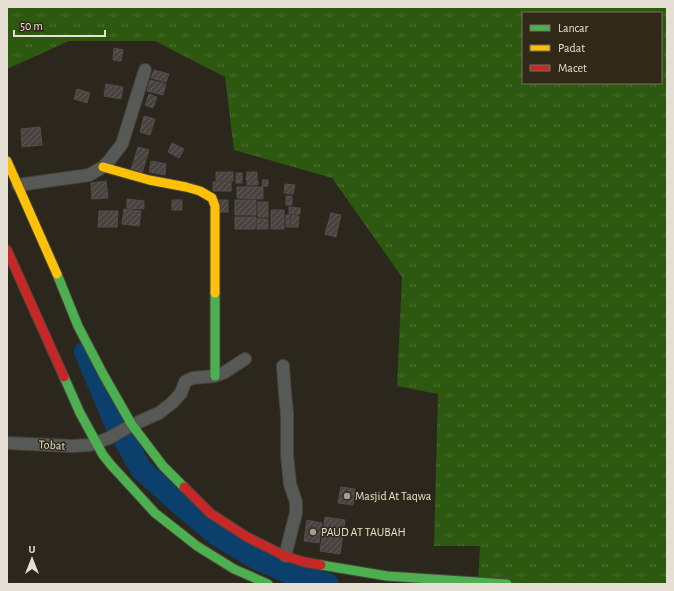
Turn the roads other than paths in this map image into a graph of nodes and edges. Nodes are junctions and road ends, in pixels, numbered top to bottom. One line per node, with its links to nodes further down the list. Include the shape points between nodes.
1 (145, 70): 3 (street, via 122,144)
2 (7, 161): 4 (street)
3 (103, 167): 4 (street, via 89,175); 8 (street, via 146,180 205,192 212,198)
4 (18, 185): 9 (street, via 78,326)
5 (7, 250): 11 (street, via 62,375)
6 (245, 359): 8 (street)
7 (283, 366): 12 (street, via 287,455 296,507)
8 (215, 376): 9 (street, Tobat, via 188,380 172,403 159,413)
9 (128, 428): 11 (street, Tobat); 12 (street, via 210,512 247,537)
10 (7, 443): 11 (street, Tobat, via 72,446)
11 (96, 443): 13 (street, via 111,465 155,513 197,546 234,569)
12 (285, 556): 14 (street, via 304,562 387,576)
13 (268, 584)
14 (507, 584)

